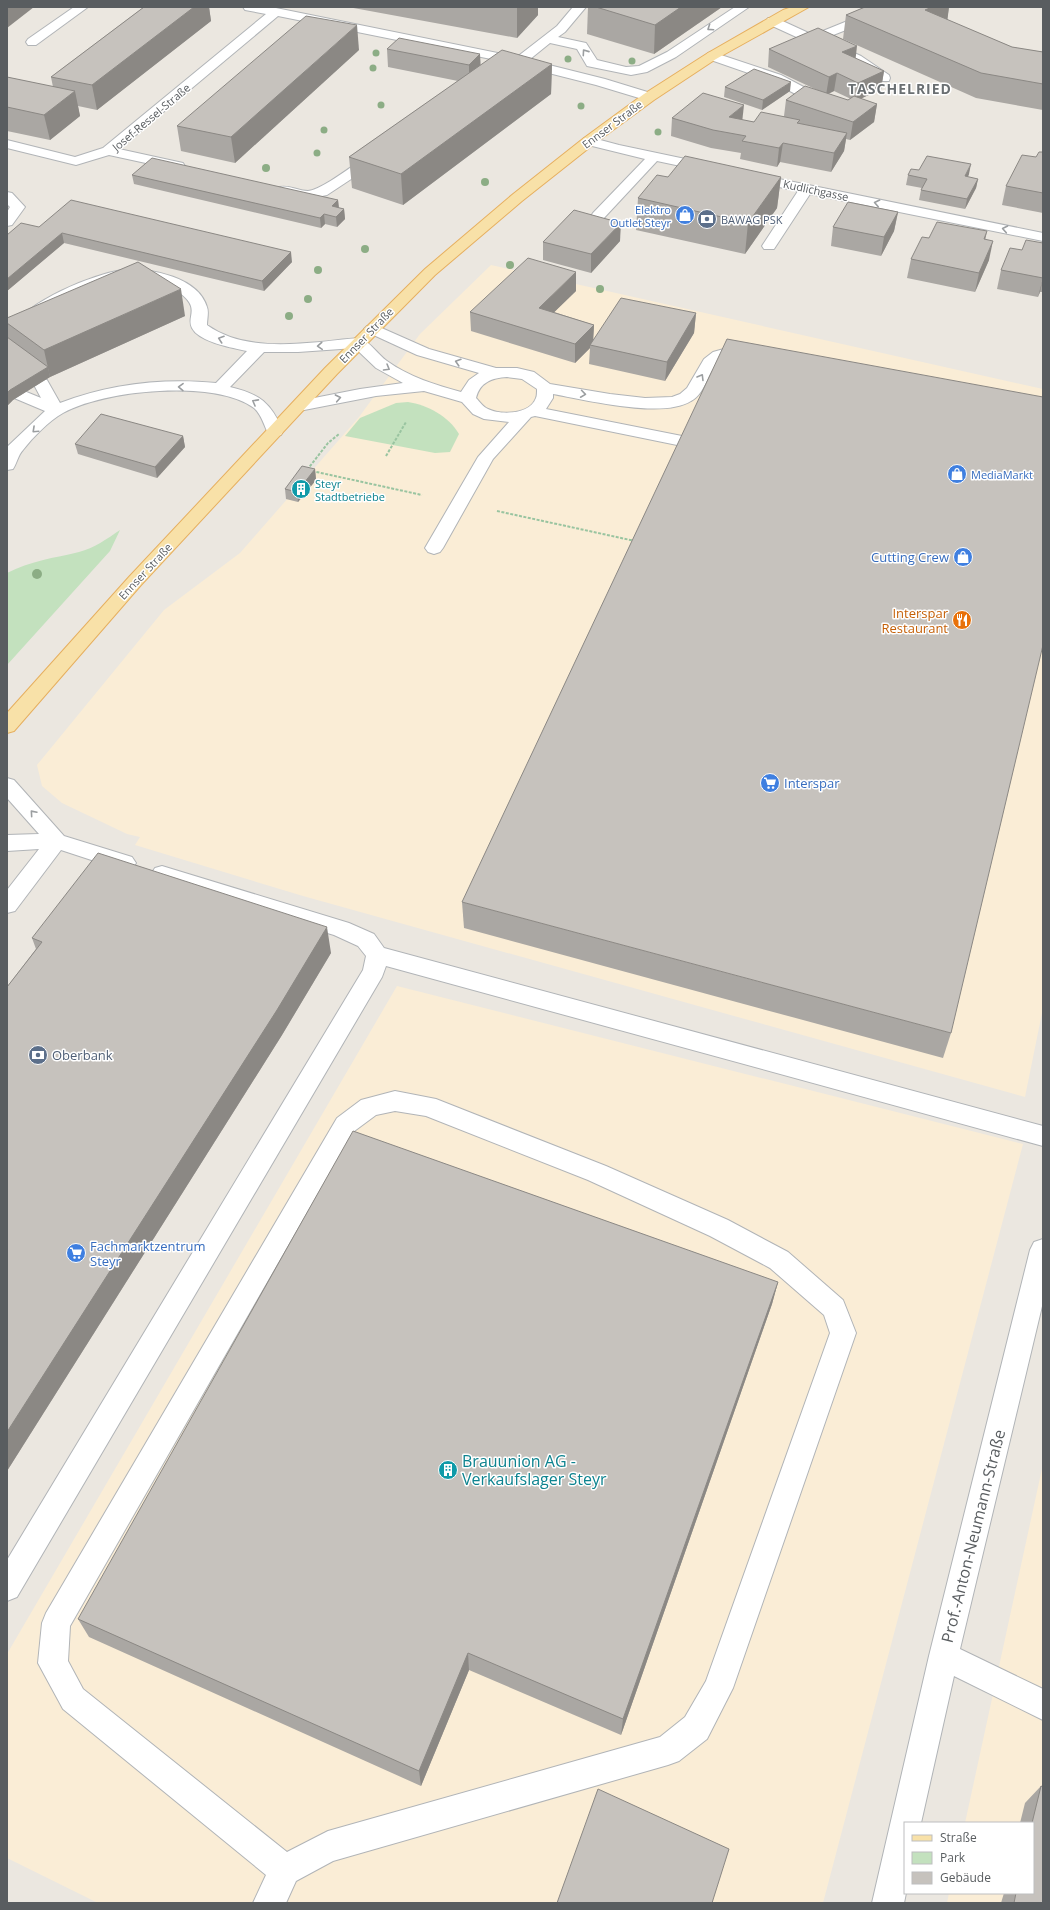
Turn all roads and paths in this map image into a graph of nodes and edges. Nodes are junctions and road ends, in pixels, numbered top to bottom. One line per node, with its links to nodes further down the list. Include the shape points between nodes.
1 (82, 7): 12 (street)
2 (249, 7): 8 (street)
3 (580, 7): 10 (street)
4 (742, 7): 10 (street, one-way to 10, via 645,69 632,71 592,63 582,46)
5 (803, 7): 7 (main road, Ennser Straße)
6 (893, 7): 11 (street)
7 (789, 10): 9 (main road, Ennser Straße)
8 (276, 12): 14 (street); 21 (street, Josef-Ressel-Straße)
9 (772, 21): 11 (street); 13 (main road, Ennser Straße)
10 (549, 39): 14 (street)
11 (813, 39): 15 (street, via 862,61)
12 (32, 42)
13 (712, 56): 16 (main road, Ennser Straße); 17 (street, via 776,78)
14 (508, 63): 16 (street, via 612,84)
15 (884, 78)
16 (649, 97): 18 (main road, Ennser Straße)
17 (839, 110)
18 (589, 141): 22 (street); 33 (main road, Ennser Straße, via 430,272)
19 (7, 144): 21 (street, via 76,160)
20 (387, 148): 26 (street, via 315,195)
21 (108, 151): 23 (street, Josef-Ressel-Straße)
22 (654, 157): 24 (street); 29 (street)
23 (192, 170)
24 (720, 171)
25 (735, 174): 27 (street, Kudlichgasse)
26 (268, 186)
27 (806, 188): 31 (street, Kudlichgasse, one-way to 27); 32 (street)
28 (7, 196): 30 (street, via 18,207)
29 (598, 216)
30 (7, 222)
31 (1043, 237)
32 (769, 246)
33 (372, 329): 35 (main road, Ennser Straße); 38 (street, one-way to 33, via 423,352)
34 (7, 342): 36 (street, one-way to 34, via 205,333 199,327 200,306 194,298 169,279 136,272 115,275 78,287 25,320)
35 (358, 342): 36 (street, one-way to 36); 40 (street, one-way to 40, via 368,355 385,367); 45 (main road, Ennser Straße)
36 (259, 348): 41 (street)
37 (765, 356): 42 (street, one-way to 37, via 630,401 676,402 691,393 712,358 723,353 735,352)
38 (495, 373): 42 (street, via 511,372 526,375 537,380); 44 (street, via 473,383 468,390)
39 (41, 383): 46 (street)
40 (423, 387): 44 (street); 45 (street, one-way to 40, via 376,390)
41 (220, 388): 46 (street, one-way to 46, via 129,389); 50 (street, one-way to 41, via 267,412 260,405)
42 (545, 388): 48 (street, via 546,396 542,405)
43 (7, 389): 46 (street)
44 (468, 398): 47 (street)
45 (299, 406): 50 (main road, Ennser Straße)
46 (56, 410): 55 (street, one-way to 55, via 15,449)
47 (481, 412): 48 (street, via 511,417); 53 (street)
48 (530, 413): 52 (street); 53 (street)
49 (409, 418): 54 (path)
50 (275, 432): 59 (main road, Ennser Straße, via 135,581)
51 (339, 433): 56 (path, via 306,470)
52 (687, 442)
53 (493, 450): 56 (street, via 486,457)
54 (386, 456)
55 (7, 465)
56 (461, 503): 57 (path); 58 (street)
57 (636, 542)
58 (434, 548)
59 (7, 726)
60 (7, 785): 61 (street, one-way to 60)
61 (57, 842): 62 (street); 63 (street); 64 (street, via 341,929 366,940)
62 (7, 843)
63 (7, 905)
64 (377, 955): 65 (street); 67 (street, via 374,971)
65 (1043, 1136)
66 (1043, 1250): 68 (street, Prof.-Anton-Neumann-Straße)
67 (7, 1587)
68 (944, 1656): 69 (street); 70 (street, Prof.-Anton-Neumann-Straße)
69 (1043, 1705)
70 (906, 1822)
71 (904, 1831): 74 (street)
72 (285, 1870): 72 (street, via 328,1847 668,1750 696,1728 718,1688 843,1333 834,1308 779,1260 719,1228 597,1173 428,1106 395,1101 369,1107 345,1125 56,1623 54,1663 73,1700); 73 (street)
73 (269, 1903)
74 (888, 1903)

